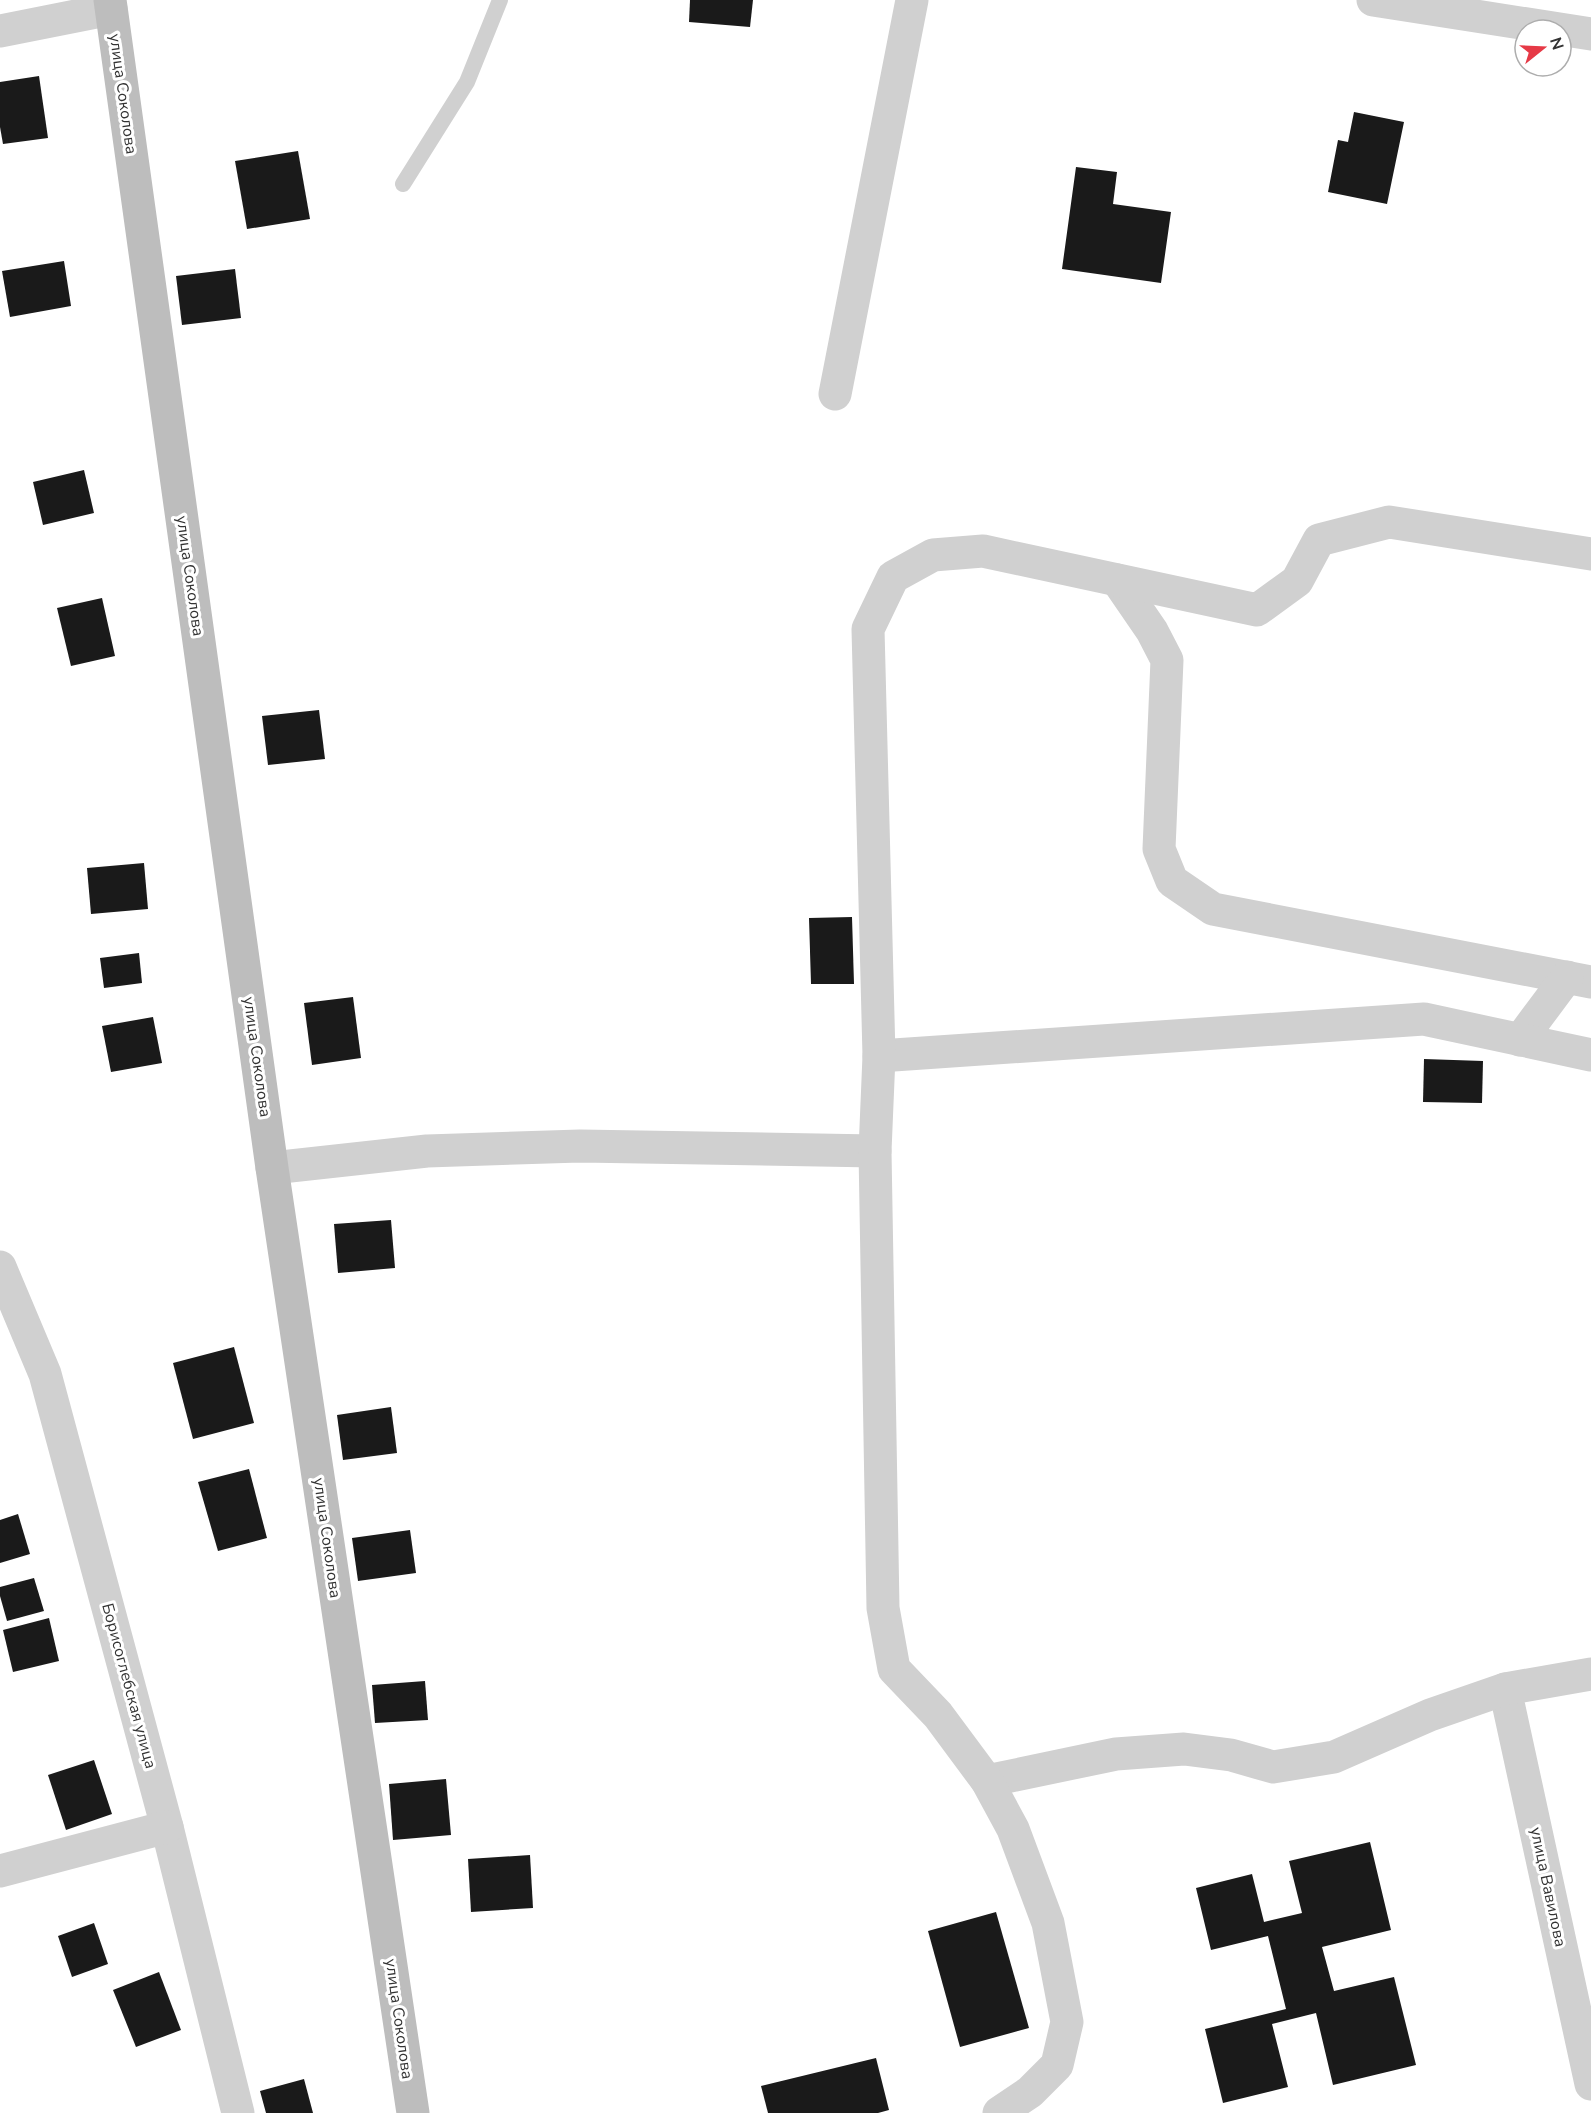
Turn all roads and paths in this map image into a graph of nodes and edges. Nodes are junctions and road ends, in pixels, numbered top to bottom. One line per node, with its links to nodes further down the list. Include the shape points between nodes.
1 (500, 0): 7 (lane, via 467,82)
2 (912, 0): 8 (street)
3 (1373, 0): 6 (street)
4 (111, 5): 5 (street); 16 (main road, улица Соколова)
5 (0, 31)
6 (1591, 34)
7 (403, 184)
8 (835, 394)
9 (1591, 554): 10 (street, via 1389,522 1319,540 1297,581 1257,610)
10 (1117, 580): 11 (street, via 1167,660 1159,849 1172,881 1213,909); 14 (street, via 983,550 933,555 893,577 868,628)
11 (1579, 979): 12 (street)
12 (1520, 1040): 13 (street); 14 (street, via 1424,1019)
13 (1591, 1055)
14 (879, 1056): 15 (street)
15 (875, 1151): 16 (street, via 580,1146 427,1151); 20 (street, via 883,1608 894,1670 938,1714)
16 (272, 1168): 25 (main road, улица Соколова)
17 (0, 1267): 21 (street, Борисоглебская улица, via 45,1374)
18 (1591, 1674): 19 (street)
19 (1505, 1689): 20 (street, via 1430,1715 1334,1757 1273,1767 1231,1755 1184,1749 1116,1754); 23 (street, улица Вавилова)
20 (987, 1781): 26 (street, via 1012,1829 1048,1923 1067,2022 1057,2066 1030,2092)
21 (167, 1827): 22 (street); 24 (street, Борисоглебская улица)
22 (0, 1871)
23 (1591, 2084)
24 (238, 2113)
25 (413, 2113)
26 (999, 2113)

